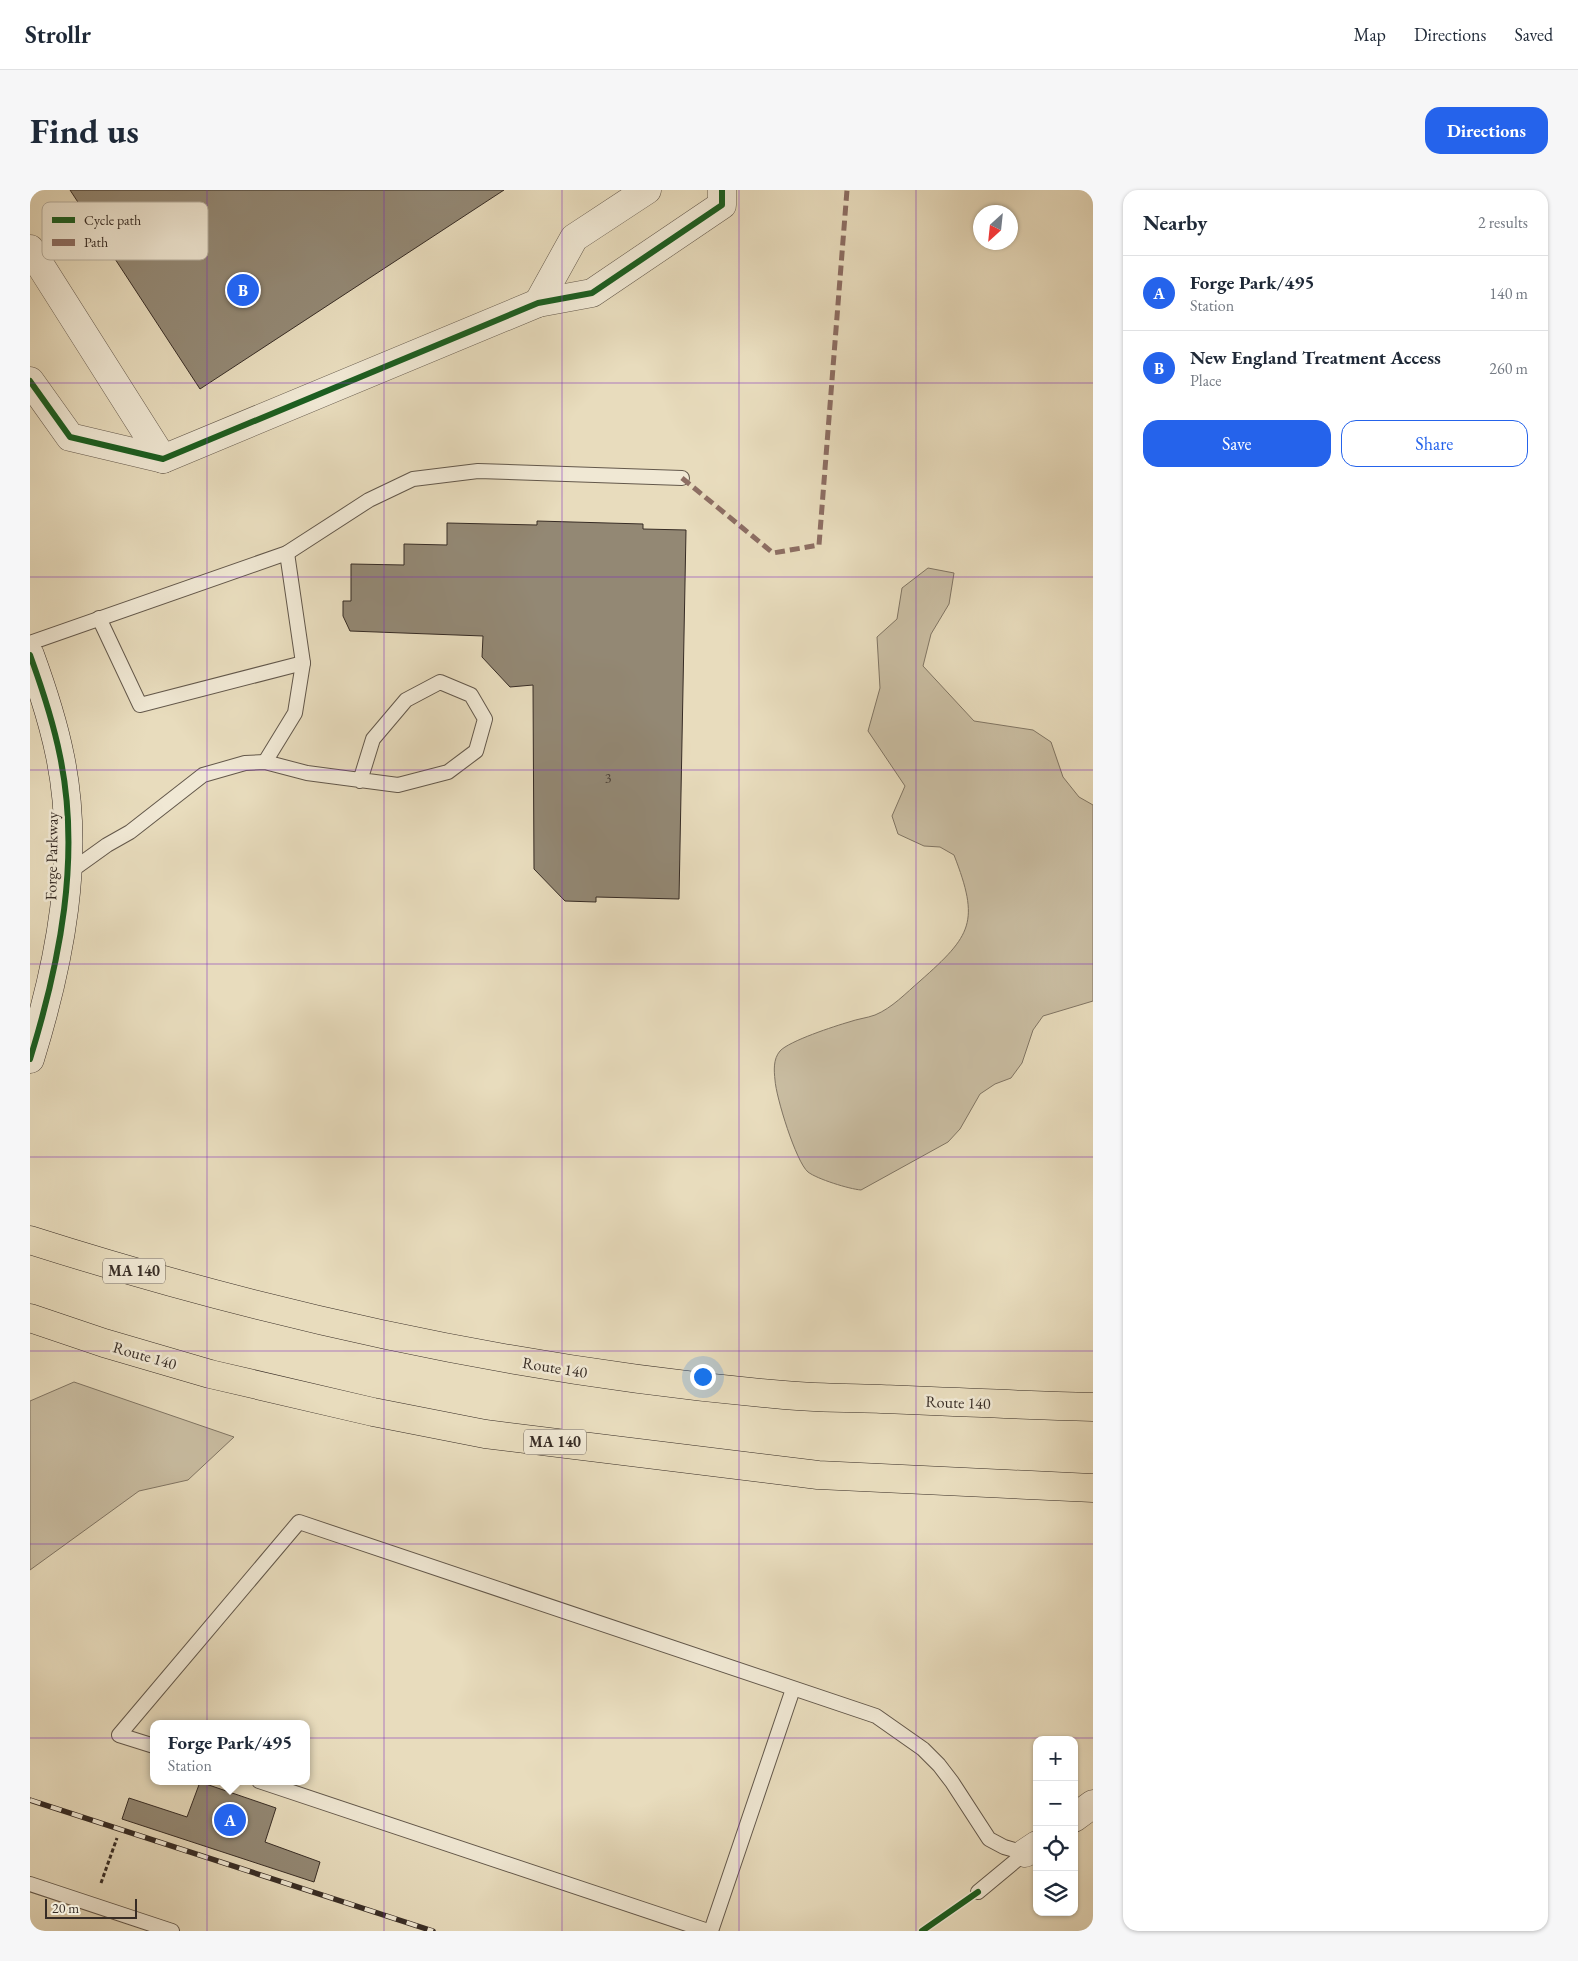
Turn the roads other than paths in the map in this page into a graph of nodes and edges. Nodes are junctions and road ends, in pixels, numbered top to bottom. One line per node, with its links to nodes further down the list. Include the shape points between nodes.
1 (647, 190): 4 (street, via 574,238)
2 (722, 190): 4 (street, via 722,205 592,293)
3 (30, 249): 6 (street)
4 (538, 302): 6 (street)
5 (30, 381): 6 (street, via 70,437)
6 (163, 459)
7 (682, 478): 8 (lane, via 478,471 413,479 369,500)
8 (287, 553): 9 (lane); 12 (lane)
9 (99, 618): 10 (lane); 12 (lane, via 140,705)
10 (30, 643)
11 (30, 655): 15 (street, Forge Parkway, via 48,704 60,758 67,816)
12 (303, 663): 13 (lane, via 295,712)
13 (265, 762): 14 (lane, via 307,773); 15 (lane, via 245,763 203,775 130,832)
14 (360, 781): 14 (lane, via 398,785 448,772 476,750 485,719 471,695 440,682 406,700 373,739)
15 (68, 873): 16 (street, Forge Parkway, via 51,985)
16 (30, 1059)
17 (30, 1240): 19 (main road, Route 140 / MA 140, via 287,1313 564,1369 786,1395)
18 (30, 1318): 20 (main road, Route 140 / MA 140, via 210,1374 485,1434 818,1475)
19 (1093, 1407)
20 (1093, 1488)
21 (793, 1689): 22 (lane, via 299,1522 119,1735); 26 (lane, via 876,1716 939,1764 988,1839 1004,1848); 30 (lane)
22 (150, 1745)
23 (271, 1785): 30 (lane)
24 (1093, 1804): 25 (street)
25 (1078, 1815)
26 (1031, 1849): 28 (lane)
27 (30, 1884): 29 (lane)
28 (978, 1892)
29 (172, 1931)
30 (710, 1931)

